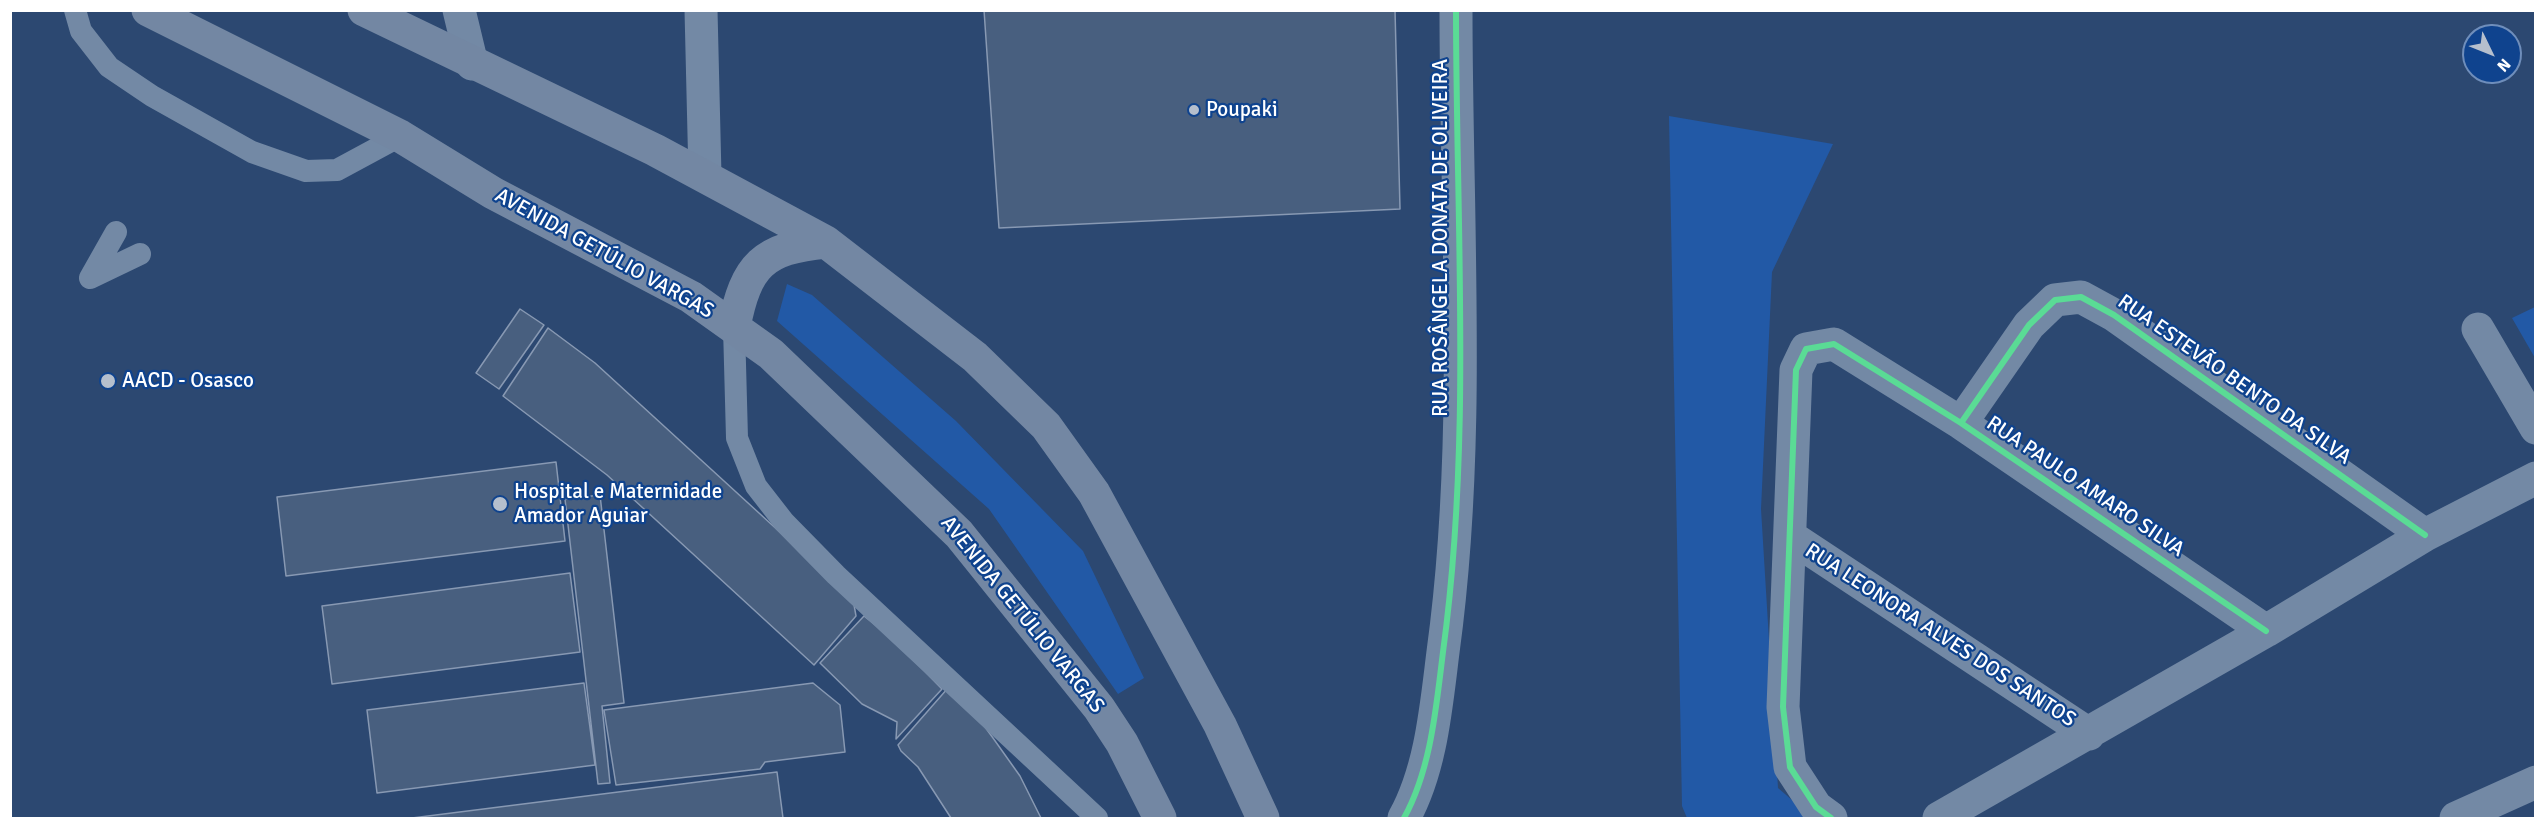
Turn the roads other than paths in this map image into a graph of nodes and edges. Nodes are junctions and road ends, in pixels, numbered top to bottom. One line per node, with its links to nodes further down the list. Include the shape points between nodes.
1 (75, 10): 8 (lane, via 81,31 109,67 252,152 306,171 337,170)
2 (148, 10): 8 (main road, AVENIDA GETÚLIO VARGAS)
3 (364, 10): 7 (main road)
4 (459, 10): 7 (street)
5 (701, 10): 9 (street)
6 (1456, 10): 26 (street, RUA ROSÂNGELA DONATA DE OLIVEIRA, via 1462,346 1453,580 1435,716 1416,795)
7 (472, 64): 9 (main road)
8 (400, 136): 13 (main road, AVENIDA GETÚLIO VARGAS, via 493,193 692,297)
9 (705, 176): 11 (main road)
10 (116, 232): 12 (lane, via 90,278)
11 (826, 242): 13 (main road, via 792,245 772,255 752,273 740,298); 25 (main road, via 975,357 1046,426 1094,494 1220,725)
12 (140, 254)
13 (734, 327): 23 (lane, via 737,438 756,486 784,522 836,575); 24 (main road, AVENIDA GETÚLIO VARGAS, via 771,354 959,534 1099,708 1122,743)
14 (2478, 329): 16 (street)
15 (1961, 423): 18 (street, RUA ESTEVÃO BENTO DA SILVA, via 2029,325 2055,300 2081,297 2114,315); 19 (street, RUA PAULO AMARO SILVA, via 1834,344 1806,350 1796,370); 20 (street, RUA PAULO AMARO SILVA)
16 (2535, 428)
17 (2535, 477): 18 (street)
18 (2425, 535): 20 (street)
19 (1791, 537): 21 (street, RUA LEONORA ALVES DOS SANTOS); 27 (street, via 1783,707 1790,767 1816,807)
20 (2266, 631): 21 (street)
21 (2089, 734): 28 (street)
22 (2535, 782): 29 (street)
23 (1097, 819)
24 (1160, 819)
25 (1263, 819)
26 (1404, 819)
27 (1831, 819)
28 (1939, 819)
29 (2456, 819)

